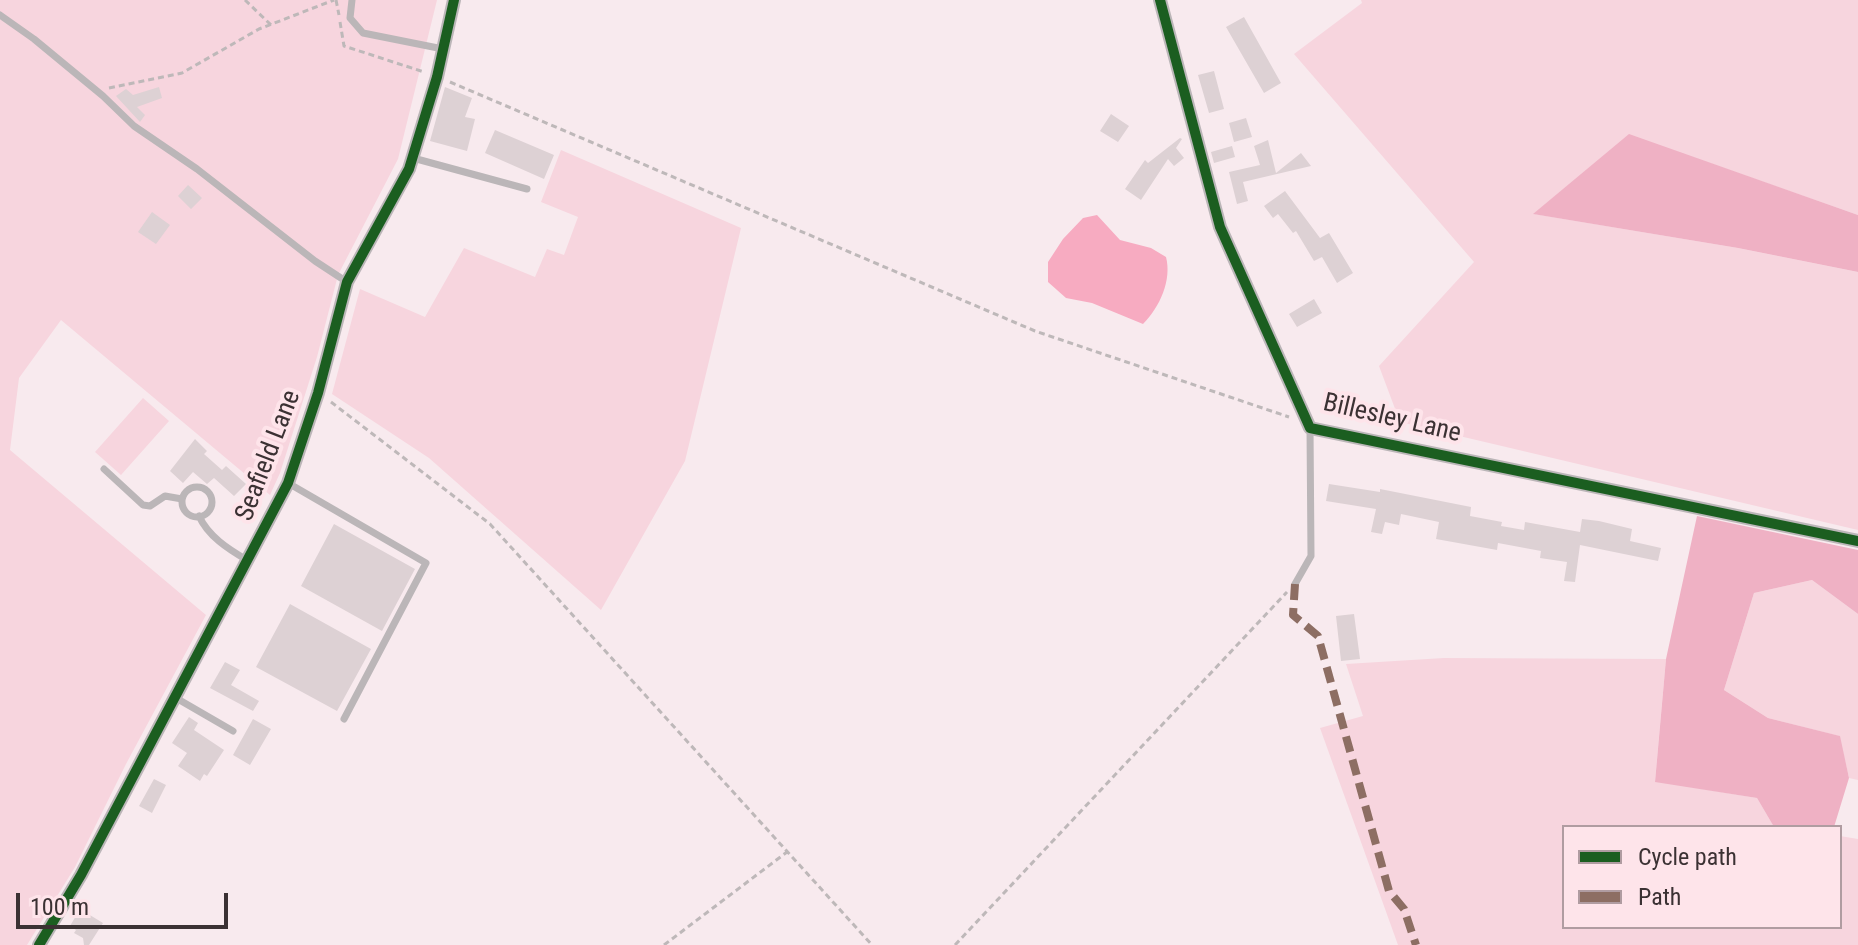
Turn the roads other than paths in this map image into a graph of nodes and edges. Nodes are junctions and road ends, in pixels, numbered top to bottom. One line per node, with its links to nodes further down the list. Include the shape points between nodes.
1 (352, 0): 5 (lane, via 350,18 363,33)
2 (454, 0): 5 (street, Seafield Lane)
3 (1160, 0): 9 (street, Billesley Lane, via 1220,227)
4 (0, 15): 8 (lane, via 97,90 134,126)
5 (443, 49): 6 (street, Seafield Lane)
6 (413, 158): 7 (lane); 8 (street, Seafield Lane)
7 (527, 189)
8 (347, 282): 11 (street, Seafield Lane)
9 (1309, 426): 14 (street, Billesley Lane); 16 (lane, via 1311,556)
10 (104, 469): 12 (lane, via 143,505 165,496)
11 (288, 483): 15 (street, Seafield Lane); 18 (lane, via 426,563)
12 (182, 499): 13 (lane, via 185,511); 13 (lane, via 193,487 207,490 210,508)
13 (199, 516): 15 (lane, via 204,527)
14 (1858, 541)
15 (249, 561): 17 (street, Seafield Lane)
16 (1295, 584)
17 (176, 698): 19 (lane); 20 (street, Seafield Lane)
18 (344, 719)
19 (233, 731)
20 (39, 945)

